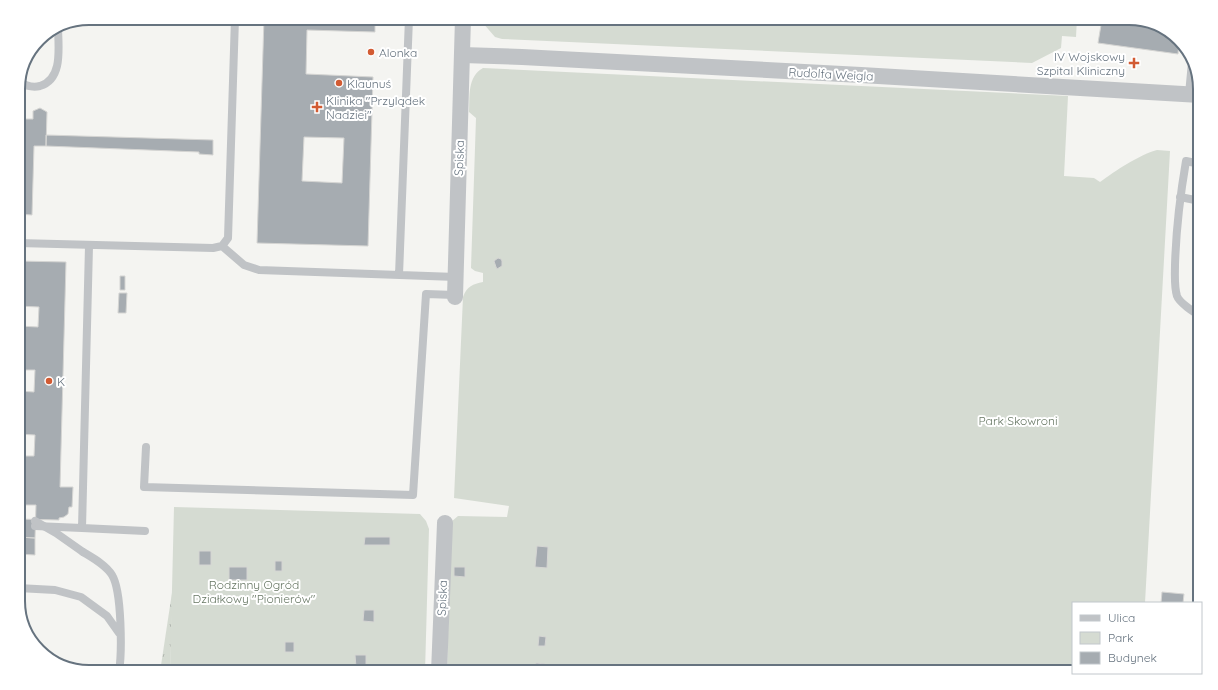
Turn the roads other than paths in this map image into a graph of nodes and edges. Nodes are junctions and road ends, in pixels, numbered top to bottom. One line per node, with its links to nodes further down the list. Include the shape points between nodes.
1 (235, 25): 13 (lane, via 228,238)
2 (408, 25): 14 (lane)
3 (463, 25): 5 (street, Spiska)
4 (58, 34): 6 (lane, via 58,63 54,75 47,84)
5 (462, 55): 7 (street, Rudolfa Weigla); 15 (street, Spiska)
6 (25, 86)
7 (1193, 95)
8 (1193, 163): 9 (lane, via 1186,162)
9 (1180, 198): 10 (lane); 17 (lane, via 1174,282 1177,297)
10 (1193, 200)
11 (25, 243): 12 (lane)
12 (89, 246): 13 (lane); 20 (lane)
13 (222, 246): 14 (lane, via 244,265 259,270)
14 (399, 275): 15 (lane)
15 (456, 277): 16 (street, Spiska)
16 (455, 296): 18 (lane, via 426,294 413,495 144,487)
17 (1193, 312)
18 (146, 447)
19 (445, 523): 25 (street, Spiska)
20 (82, 528): 21 (lane); 23 (lane, bridge, via 35,524 56,533 112,574 119,598)
21 (145, 530)
22 (25, 588): 23 (lane, via 55,590 81,597 107,616)
23 (120, 634): 24 (lane)
24 (120, 665)
25 (439, 665)

